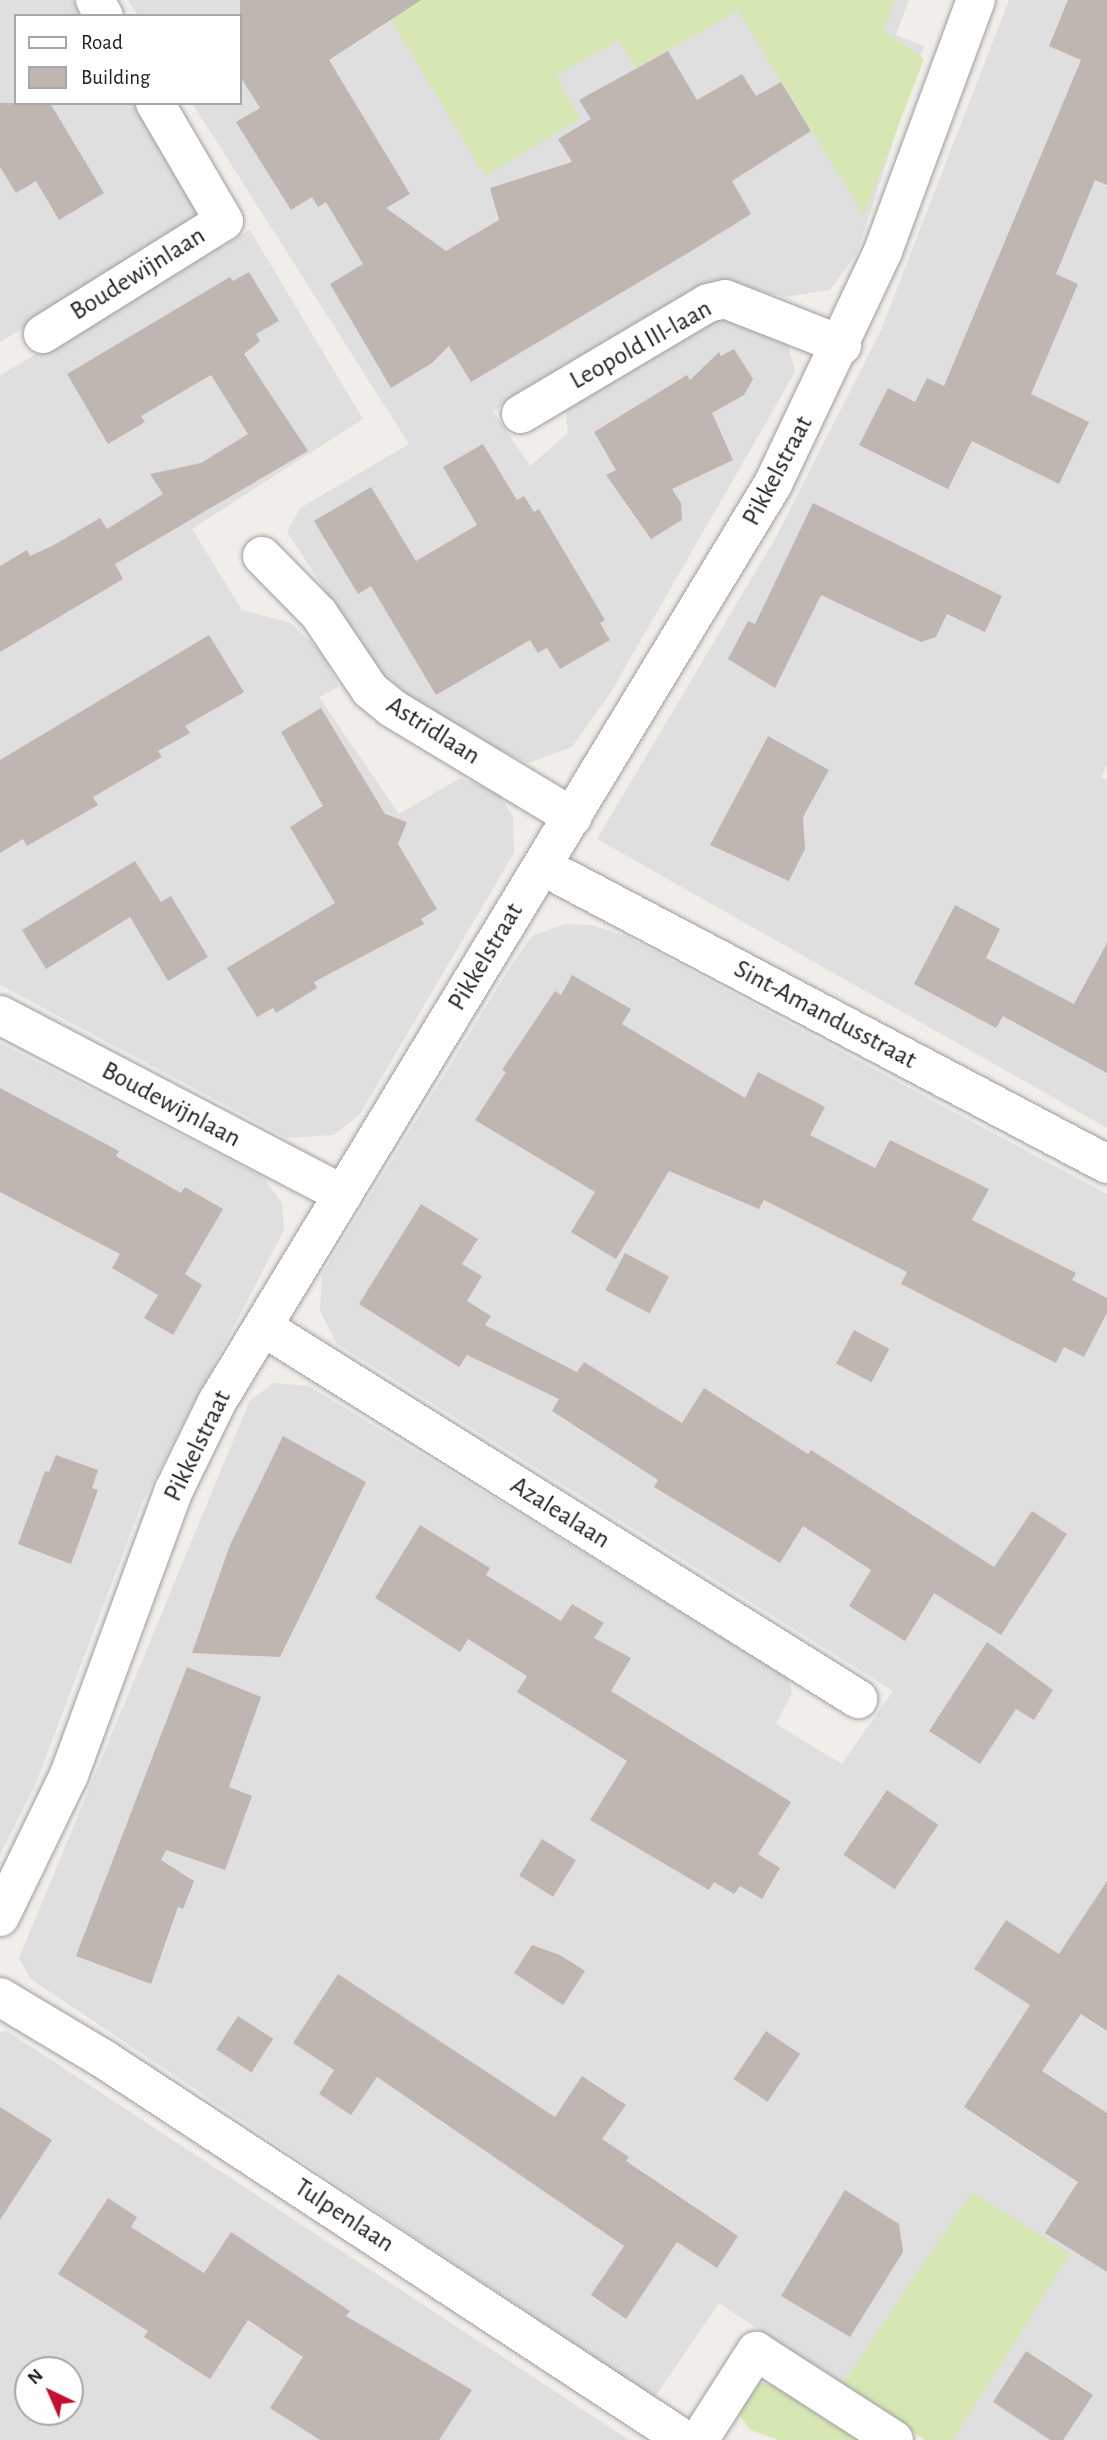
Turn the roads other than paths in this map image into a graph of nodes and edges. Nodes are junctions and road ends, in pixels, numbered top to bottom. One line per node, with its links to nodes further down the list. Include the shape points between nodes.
1 (976, 0): 4 (street, Pikkelstraat, via 931,130)
2 (156, 105): 3 (street, Boudewijnlaan, via 224,221)
3 (43, 334)
4 (842, 345): 5 (street, Leopold III-laan, via 725,299 708,303); 7 (street, Pikkelstraat, via 773,484)
5 (521, 414)
6 (262, 556): 7 (street, Astridlaan, via 319,614 381,699)
7 (573, 817): 8 (street, Pikkelstraat)
8 (542, 866): 10 (street, Sint-Amandusstraat); 11 (street, Pikkelstraat)
9 (0, 1015): 11 (street, Boudewijnlaan)
10 (1107, 1164)
11 (343, 1195): 12 (street, Pikkelstraat)
12 (262, 1327): 13 (street, Azalealaan); 14 (street, Pikkelstraat, via 174,1490 69,1775)
13 (858, 1699)
14 (0, 1917)
15 (0, 1997): 16 (street, Tulpenlaan, via 102,2058)
16 (685, 2440)
17 (699, 2440): 18 (street, via 756,2351)
18 (894, 2440)

